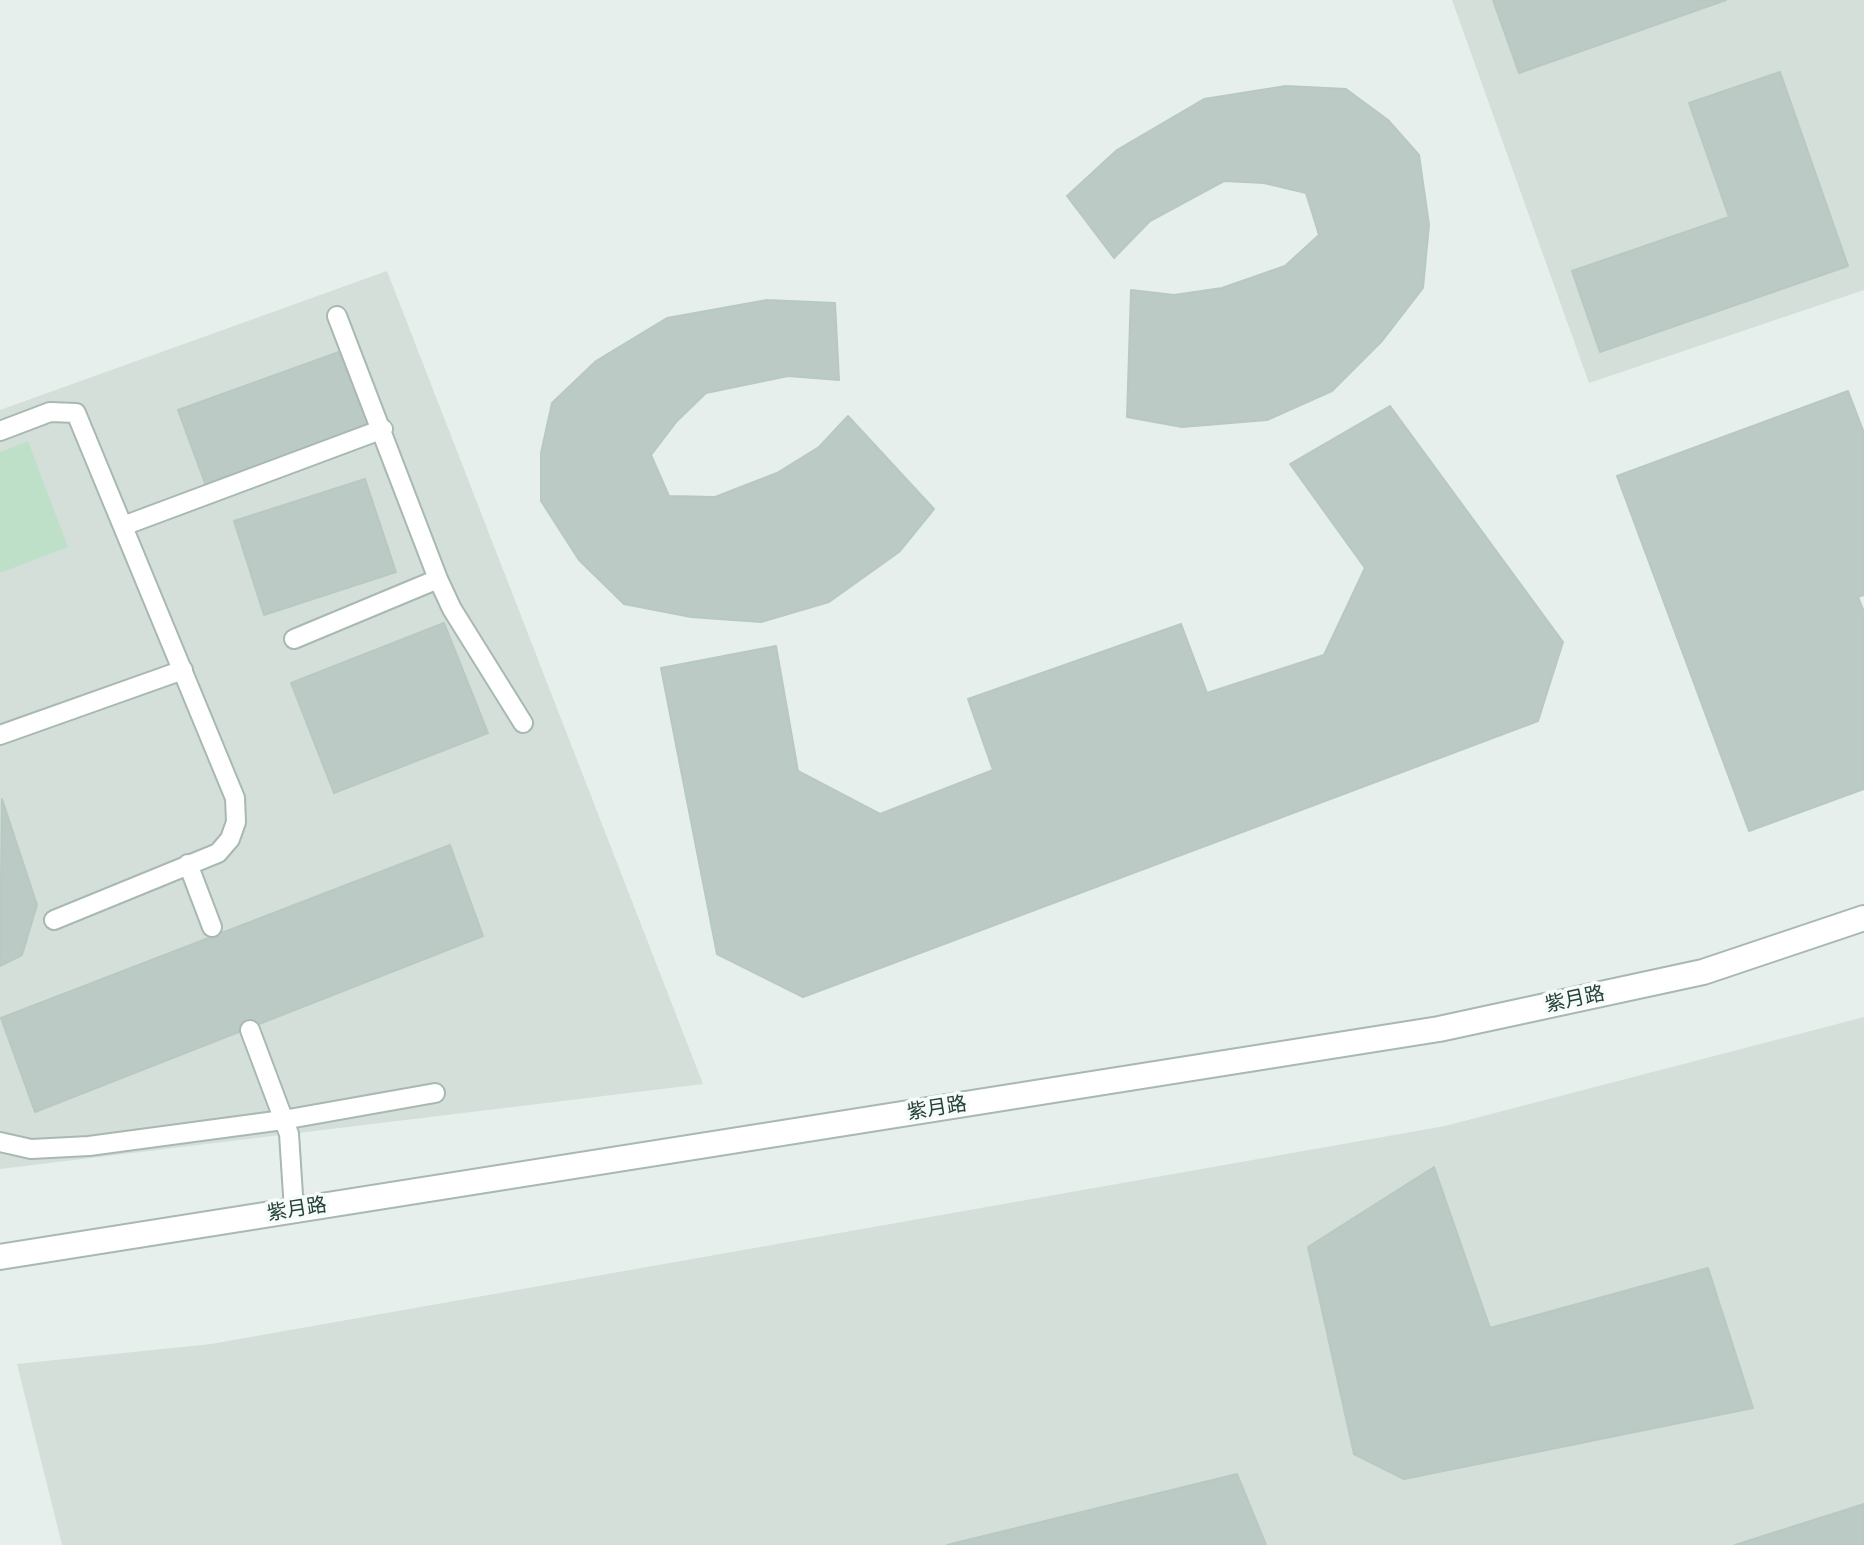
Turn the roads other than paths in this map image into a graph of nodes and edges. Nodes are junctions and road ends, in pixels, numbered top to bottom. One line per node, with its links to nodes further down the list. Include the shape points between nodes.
1 (337, 316): 2 (lane)
2 (383, 429): 4 (lane); 5 (lane)
3 (0, 431): 4 (lane, via 50,412 76,413)
4 (123, 526): 7 (lane)
5 (438, 579): 6 (lane); 8 (lane)
6 (294, 639)
7 (183, 670): 9 (lane); 10 (lane, via 235,798 236,822 218,853)
8 (523, 723)
9 (0, 735)
10 (188, 864): 12 (lane); 13 (lane)
11 (1864, 918): 18 (street, 紫月路, via 1703,972 1439,1029)
12 (54, 920)
13 (212, 927)
14 (250, 1030): 16 (lane)
15 (435, 1093): 16 (lane)
16 (283, 1120): 17 (lane, via 89,1146 31,1149); 18 (lane, via 289,1134)
17 (0, 1142)
18 (294, 1210): 19 (street, 紫月路)
19 (0, 1257)

